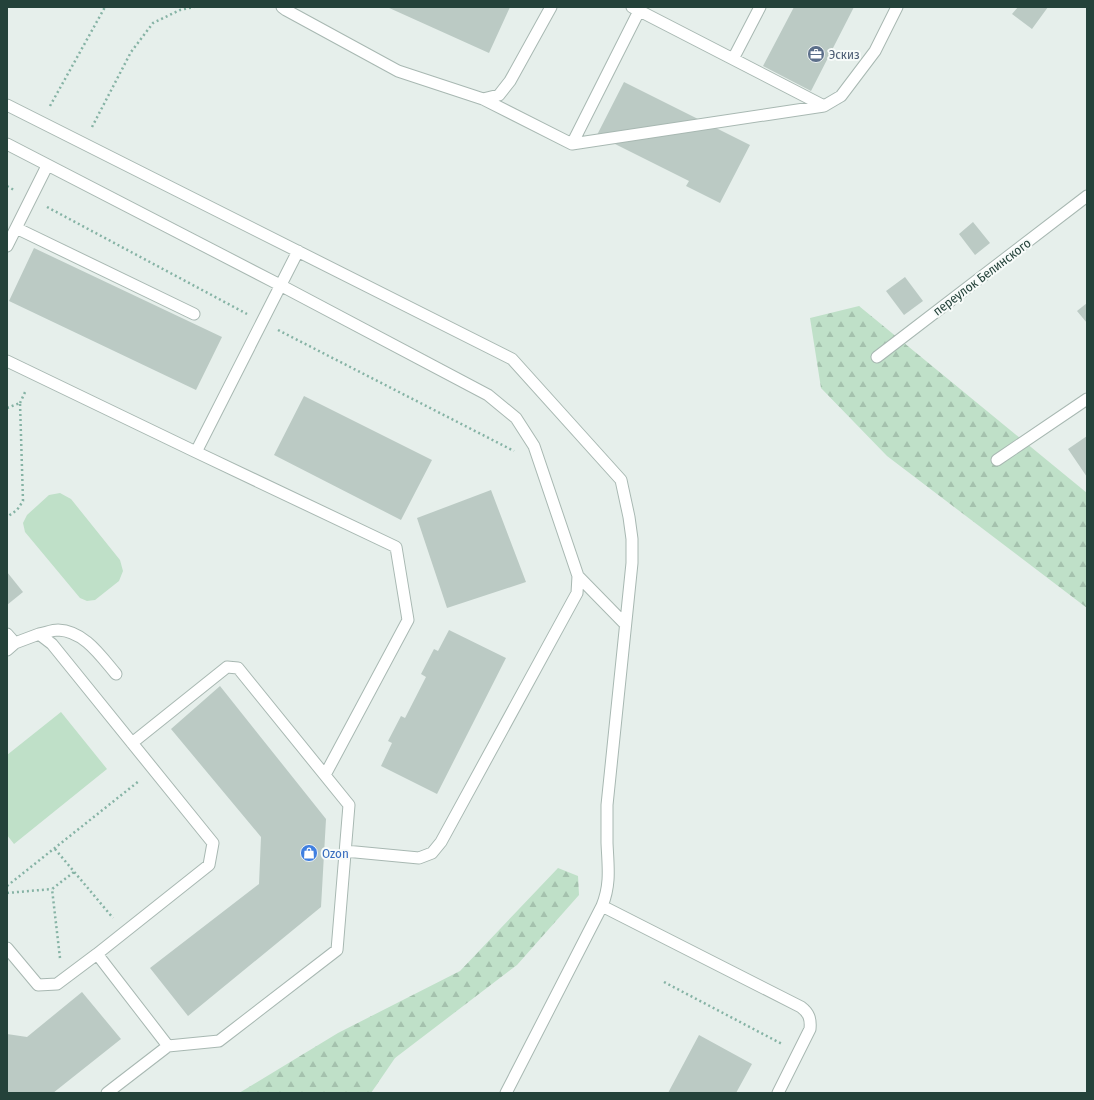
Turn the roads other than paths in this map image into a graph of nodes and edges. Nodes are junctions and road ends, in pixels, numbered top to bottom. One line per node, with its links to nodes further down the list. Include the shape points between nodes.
1 (282, 7): 7 (lane, via 398,71)
2 (551, 7): 7 (lane, via 510,82 499,95)
3 (760, 7): 6 (lane)
4 (898, 7): 9 (lane, via 875,51 841,96)
5 (635, 9): 6 (lane); 11 (lane)
6 (733, 59): 9 (lane)
7 (483, 99): 11 (lane)
8 (7, 105): 16 (lane)
9 (824, 106): 11 (lane)
10 (7, 144): 12 (lane)
11 (572, 144)
12 (47, 166): 14 (lane); 17 (lane)
13 (1087, 196): 19 (lane, переулок Белинского)
14 (16, 228): 15 (lane); 18 (lane)
15 (7, 246)
16 (298, 251): 17 (lane); 25 (lane, via 512,359 621,480 632,539 630,590)
17 (280, 285): 22 (lane); 24 (lane, via 488,395 516,418 534,446)
18 (194, 314)
19 (877, 357)
20 (7, 361): 22 (lane)
21 (1087, 399): 23 (lane)
22 (196, 452): 31 (lane, via 396,547 408,620)
23 (997, 460)
24 (578, 576): 25 (lane); 32 (lane, via 576,593 441,842 432,852 419,858)
25 (625, 624): 33 (lane, via 607,805 609,880)
26 (7, 634): 28 (lane)
27 (39, 634): 28 (lane); 29 (lane, via 56,630 72,633 90,644); 30 (lane, via 52,644)
28 (11, 646)
29 (116, 674)
30 (132, 743): 31 (lane, via 227,666 238,668); 35 (lane, via 213,843 209,865)
31 (325, 775): 32 (lane, via 349,805)
32 (345, 851): 36 (lane, via 337,950 219,1041)
33 (602, 906): 38 (lane); 39 (lane, via 806,1011 811,1022 810,1029)
34 (7, 948): 35 (lane, via 38,985 57,984)
35 (97, 954): 36 (lane)
36 (168, 1046): 37 (lane)
37 (107, 1093)
38 (506, 1093)
39 (778, 1093)

